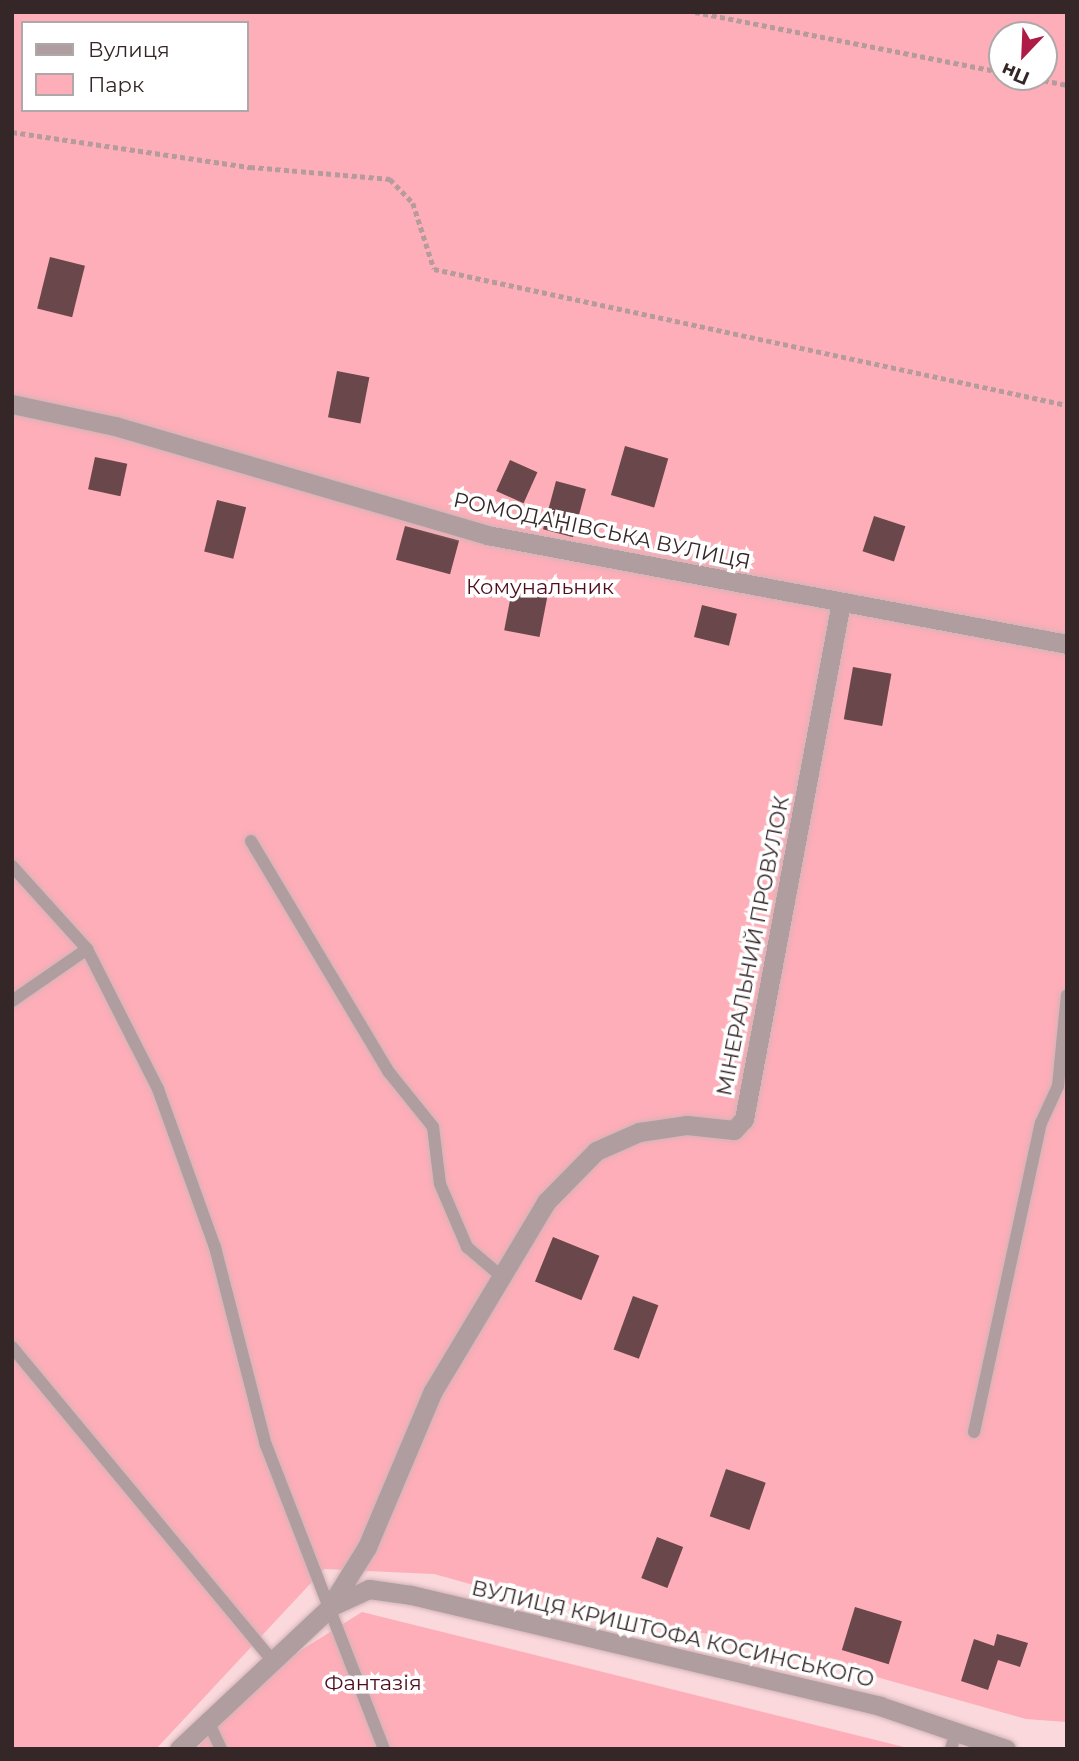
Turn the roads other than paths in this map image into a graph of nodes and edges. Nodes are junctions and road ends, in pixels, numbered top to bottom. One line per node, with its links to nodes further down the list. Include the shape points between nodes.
1 (12, 404): 2 (street, РОМОДАНІВСЬКА ВУЛИЦЯ, via 115,426 487,535)
2 (841, 602): 3 (street, РОМОДАНІВСЬКА ВУЛИЦЯ); 9 (street, МІНЕРАЛЬНИЙ ПРОВУЛОК, via 744,1119 734,1130 687,1125 639,1132 596,1151 546,1202)
3 (1067, 644)
4 (251, 841): 9 (lane, via 388,1070 433,1127 440,1184 467,1247)
5 (12, 866): 6 (lane)
6 (87, 949): 8 (lane); 12 (lane, via 158,1089 215,1247 266,1445)
7 (1067, 995): 11 (lane, via 1058,1086 1041,1123)
8 (12, 1001)
9 (501, 1276): 12 (street, МІНЕРАЛЬНИЙ ПРОВУЛОК, via 433,1391 367,1547)
10 (12, 1347): 13 (lane)
11 (974, 1432)
12 (329, 1608): 13 (street, МІНЕРАЛЬНИЙ ПРОВУЛОК); 15 (street, ВУЛИЦЯ КРИШТОФА КОСИНСЬКОГО, via 369,1589 411,1595 880,1706); 18 (lane)
13 (270, 1658): 14 (street, МІНЕРАЛЬНИЙ ПРОВУЛОК)
14 (207, 1719): 16 (street, МІНЕРАЛЬНИЙ ПРОВУЛОК); 17 (lane)
15 (953, 1741): 19 (street, ВУЛИЦЯ КРИШТОФА КОСИНСЬКОГО)
16 (179, 1749)
17 (221, 1749)
18 (384, 1749)
19 (1006, 1749)

